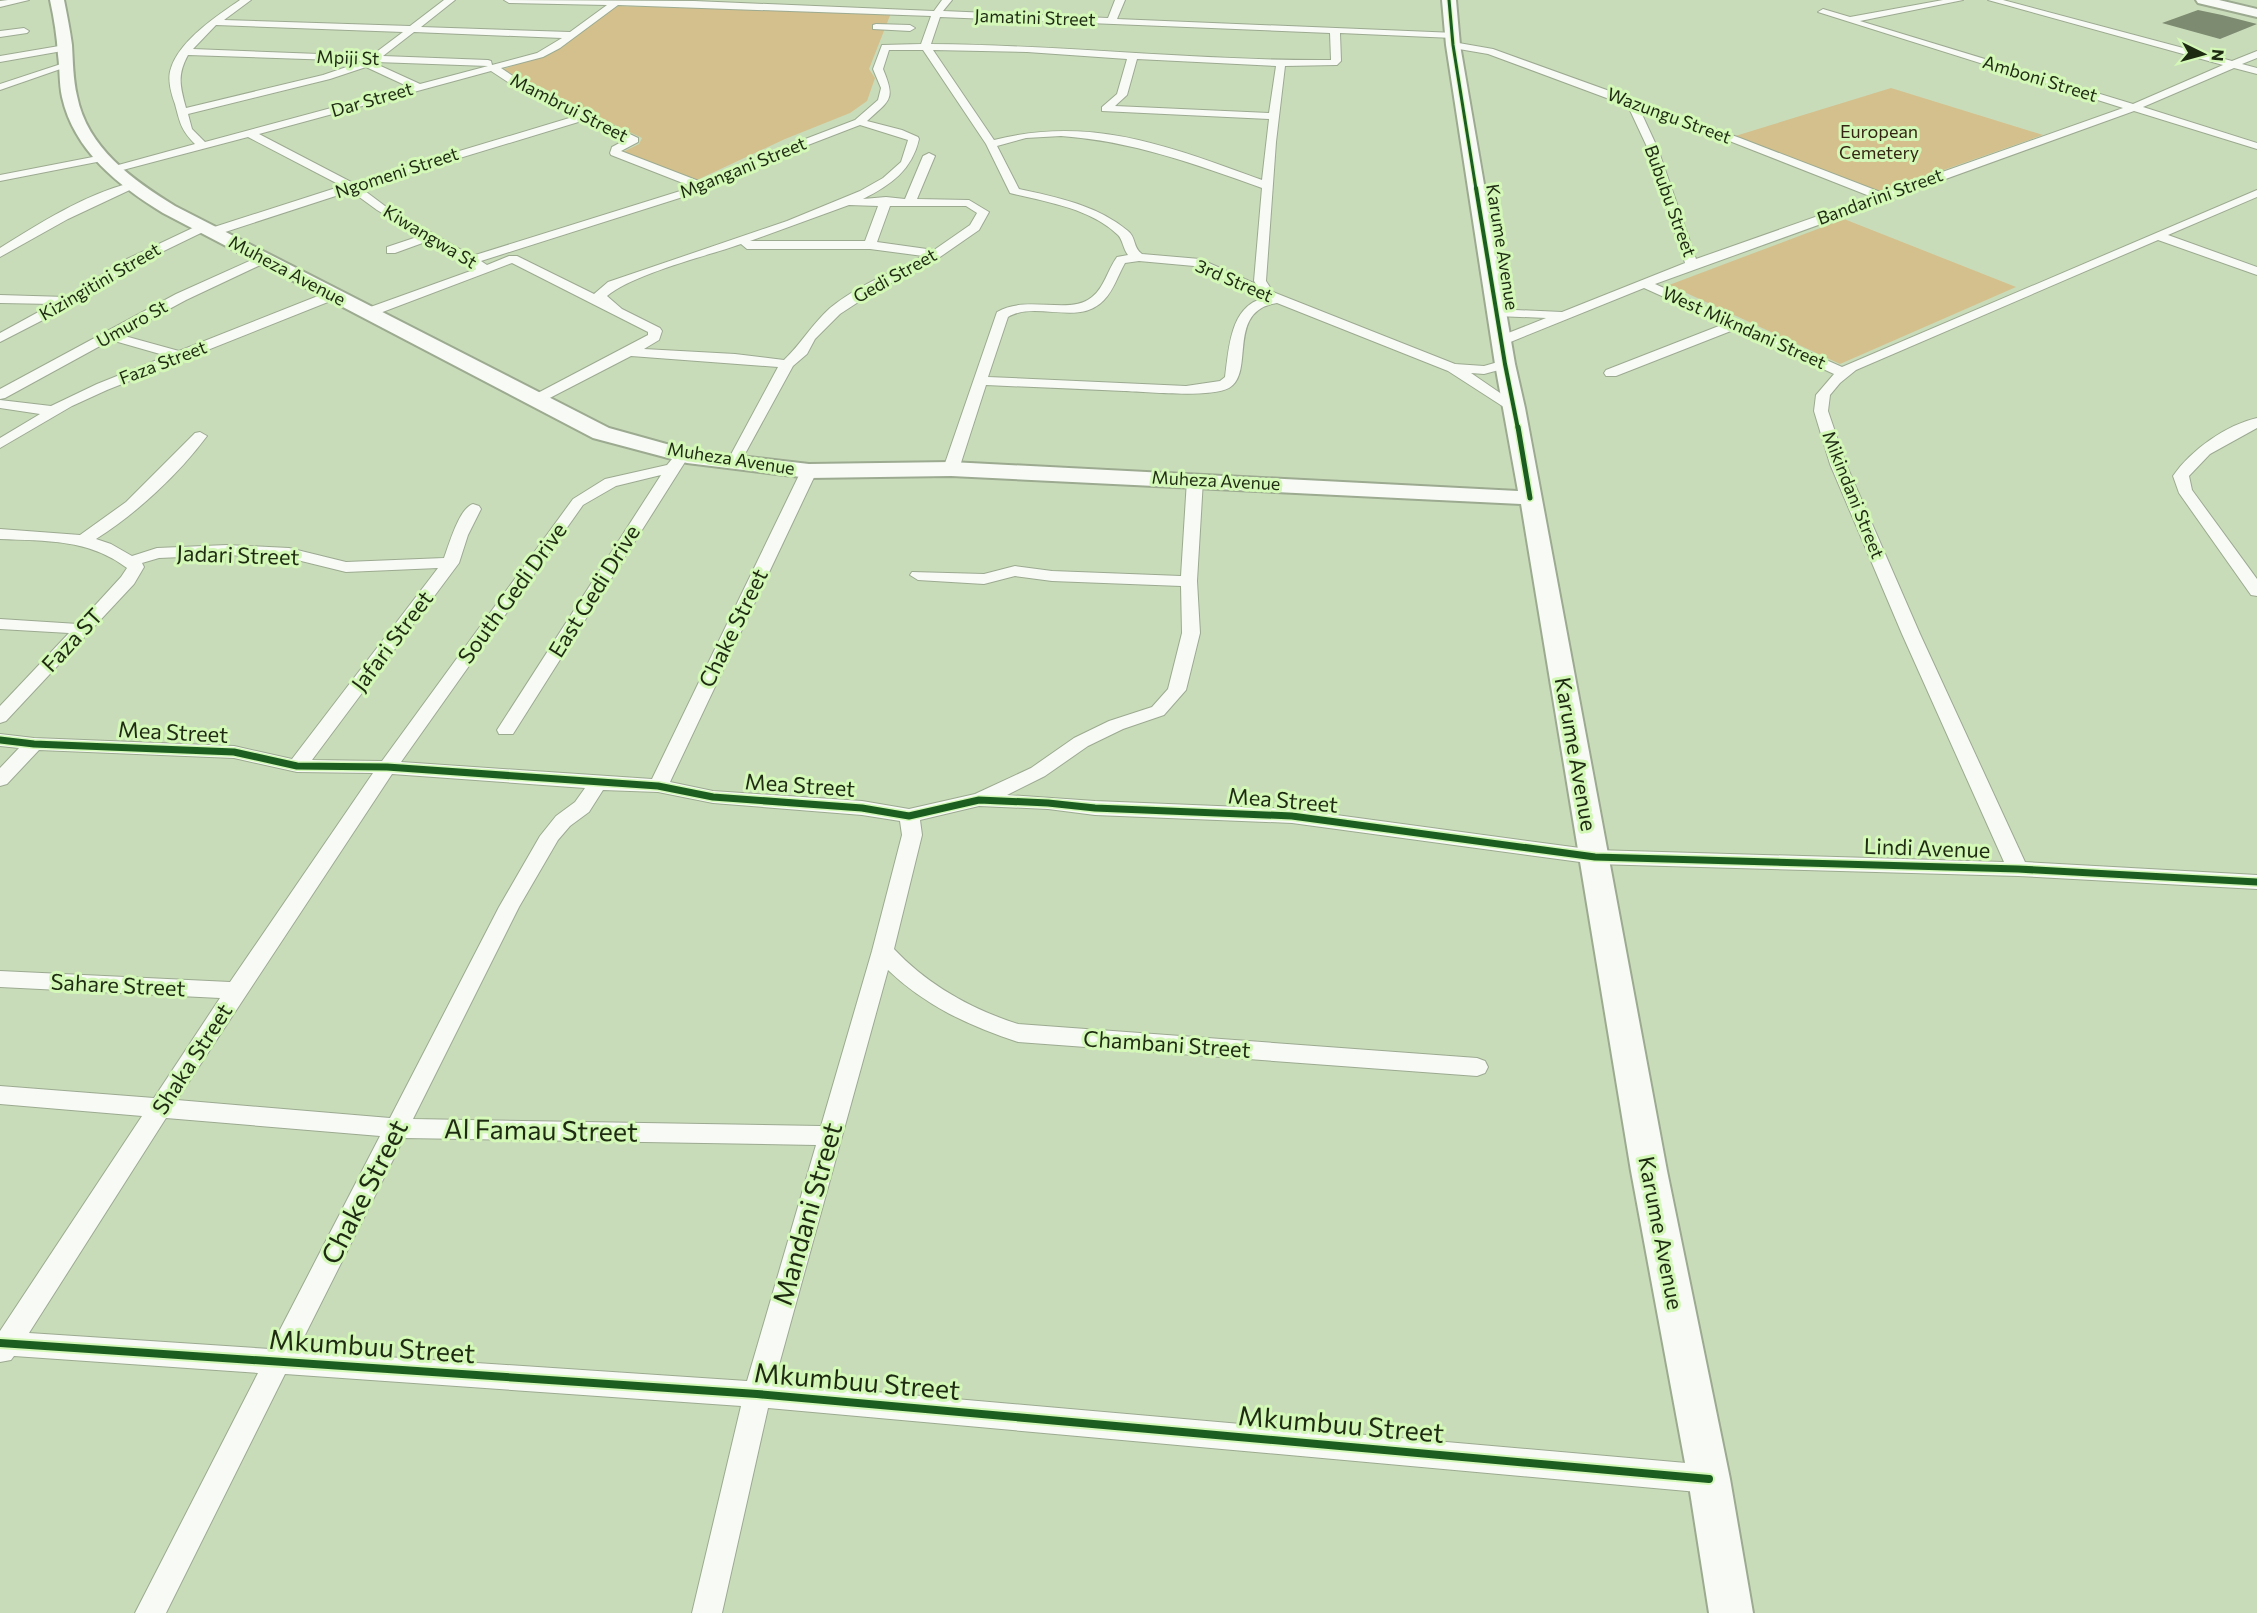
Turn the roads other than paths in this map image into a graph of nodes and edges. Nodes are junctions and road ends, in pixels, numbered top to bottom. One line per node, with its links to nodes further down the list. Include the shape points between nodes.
1 (24, 0): 14 (street)
2 (57, 0): 33 (street, Muheza Avenue)
3 (246, 0): 20 (street)
4 (450, 0): 22 (street)
5 (509, 0): 13 (street, Jamatini Street)
6 (947, 0): 17 (street)
7 (1120, 0): 18 (street)
8 (1449, 0): 27 (street, Karume Avenue)
9 (1958, 0): 19 (street)
10 (1993, 0): 38 (street)
11 (2203, 0): 16 (street)
12 (696, 2): 13 (street, Jamatini Street); 17 (street, Jamatini Street)
13 (615, 3): 26 (street, Dar Street)
14 (0, 4)
15 (1824, 12): 19 (street, Amboni Street)
16 (2257, 13)
17 (936, 15): 18 (street, Jamatini Street); 29 (street)
18 (1112, 20): 23 (street, Jamatini Street)
19 (1852, 20): 44 (street, Amboni Street)
20 (214, 22): 22 (street); 30 (street)
21 (910, 28): 28 (street, via 872,31 887,34)
22 (414, 30): 26 (street); 35 (street)
23 (1335, 30): 27 (street, Jamatini Street); 36 (street, via 1334,63)
24 (24, 31): 25 (street)
25 (0, 34)
26 (571, 35): 37 (street, Dar Street, via 540,55)
27 (1453, 40): 43 (street, Wazungu Street); 85 (street, Karume Avenue)
28 (885, 47): 29 (street); 48 (street, Mgangani Street, via 878,69 886,88 882,101)
29 (925, 47): 32 (street); 50 (street)
30 (185, 52): 35 (street, Mpiji St); 45 (street, via 176,68 175,87)
31 (2257, 54): 38 (street, Bandarini Street)
32 (1133, 56): 36 (street); 46 (street, via 1122,94 1106,109)
33 (66, 57): 34 (street); 41 (street); 54 (street, Muheza Avenue, via 69,98 79,127)
34 (0, 59)
35 (371, 61): 37 (street, Mpiji St); 42 (street); 45 (street, via 326,77)
36 (1281, 62): 46 (street)
37 (511, 64): 39 (street, Dar Street)
38 (2233, 65): 40 (street); 44 (street, Bandarini Street)
39 (495, 69): 42 (street, Dar Street); 47 (street, Mambrui Street)
40 (2257, 71)
41 (0, 87)
42 (418, 87): 49 (street, Dar Street)
43 (1632, 104): 61 (street, Wazungu Street); 76 (street, Bububu Street, via 1653,149)
44 (2133, 108): 52 (street, Amboni Street); 61 (street, Bandarini Street)
45 (182, 112): 51 (street, via 187,130)
46 (1275, 116): 57 (street)
47 (584, 117): 58 (street, Ngomeni Street, via 441,158); 59 (street, Mambrui Street, via 634,140 615,153)
48 (859, 122): 59 (street, Mgangani Street); 64 (street, via 914,139 908,158 897,172)
49 (251, 134): 51 (street, Dar Street); 58 (street, Kiwangwa St)
50 (991, 144): 57 (street, via 1032,134 1101,135 1192,159); 73 (street, via 1014,191 1060,201 1095,215 1125,234 1131,252)
51 (203, 146): 54 (street, Dar Street)
52 (2257, 146)
53 (929, 156): 63 (street)
54 (109, 164): 55 (street, Dar Street); 56 (street, Muheza Avenue)
55 (0, 178)
56 (130, 186): 65 (street, Muheza Avenue); 71 (street, via 65,214)
57 (1268, 186): 81 (street, via 1260,280)
58 (354, 188): 65 (street, Ngomeni Street); 66 (street, Kiwangwa St)
59 (704, 188): 75 (street, Mgangani Street)
60 (2257, 193): 67 (street, Mikindani Street)
61 (1882, 196): 76 (street, Bandarini Street)
62 (886, 201): 63 (street, Gedi Street); 64 (street, Gedi Street); 69 (street)
63 (910, 201): 72 (street, Gedi Street, via 969,203 983,212 975,227)
64 (846, 202): 68 (street)
65 (207, 230): 74 (street, Muheza Avenue); 83 (street, Kizingitini Street, via 131,262)
66 (430, 236): 70 (street); 75 (street, Kiwangwa St)
67 (2158, 236): 78 (street); 98 (street, Mikindani Street)
68 (728, 244): 69 (street); 84 (street, via 612,285 600,295)
69 (870, 245): 72 (street)
70 (391, 250)
71 (0, 253)
72 (936, 254): 94 (street, Gedi Street, via 835,311 809,337 802,351)
73 (1139, 257): 81 (street, 3rd Street, via 1196,262); 99 (street, via 1121,260 1098,299 1087,306 1009,309 1002,315)
74 (266, 258): 80 (street, Muheza Avenue); 89 (street, Umuro St, via 181,297)
75 (471, 260): 77 (street, Kiwangwa St)
76 (1692, 265): 79 (street, Bandarini Street)
77 (484, 269): 84 (street, via 513,259); 86 (street)
78 (2257, 271)
79 (1645, 284): 87 (street, Bandarini Street); 88 (street, West Mikndani Street)
80 (333, 295): 86 (street, Muheza Avenue); 93 (street, Faza Street)
81 (1273, 297): 96 (street, 3rd Street); 99 (street, via 1245,316 1232,378 1224,385 1186,390)
82 (0, 299): 83 (street)
83 (69, 301): 90 (street, Kizingitini Street)
84 (605, 304): 92 (street, via 655,331 654,337)
85 (1497, 312): 87 (street); 91 (street, Karume Avenue)
86 (367, 313): 101 (street, Muheza Avenue)
87 (1564, 315): 91 (street, Bandarini Street)
88 (1735, 325): 97 (street); 98 (street, West Mikndani Street)
89 (110, 336): 93 (street); 100 (street, Umuro St)
90 (0, 338)
91 (1503, 340): 95 (street, Karume Avenue)
92 (630, 352): 94 (street); 101 (street)
93 (180, 356): 104 (street, Faza Street)
94 (786, 363): 108 (street, Gedi Street)
95 (1505, 364): 96 (street, via 1484,370); 103 (street, Karume Avenue)
96 (1453, 368): 103 (street, 3rd Street)
97 (1611, 373)
98 (1844, 373): 136 (street, Mikindani Street, via 1823,395 1821,411 1838,464)
99 (981, 381): 110 (street)
100 (0, 395)
101 (537, 399): 109 (street, Muheza Avenue, via 602,433)
102 (0, 404): 104 (street)
103 (1515, 408): 113 (street, Karume Avenue)
104 (53, 411): 107 (street, Faza Street)
105 (2257, 422): 121 (street, via 2201,453 2181,476 2184,490)
106 (200, 436): 116 (street, via 148,491 111,523)
107 (0, 444)
108 (735, 460): 109 (street, Muheza Avenue); 111 (street, Muheza Avenue)
109 (680, 462): 125 (street, East Gedi Drive); 129 (street, South Gedi Drive, via 623,478 591,491 579,502)
110 (951, 469): 111 (street, Muheza Avenue); 112 (street, Muheza Avenue)
111 (809, 471): 132 (street, Chake Street)
112 (1195, 480): 113 (street, Muheza Avenue); 120 (street)
113 (1530, 498): 135 (street, Karume Avenue)
114 (473, 509): 118 (street, Jafari Street)
115 (0, 534): 116 (street)
116 (84, 539): 117 (street)
117 (130, 562): 118 (street, Jadari Street, via 157,553 227,550 289,554 346,567); 123 (street, Faza ST, via 136,567 128,580)
118 (452, 563): 128 (street, Jafari Street)
119 (918, 575): 120 (street, via 984,579 1016,571)
120 (1189, 581): 133 (street, via 1191,633 1178,690 1158,711 1081,742 1038,772)
121 (2257, 591)
122 (0, 624): 123 (street)
123 (82, 629): 124 (street, Faza ST)
124 (0, 717)
125 (506, 730)
126 (0, 740): 127 (street, Mea Street)
127 (34, 744): 128 (street, Mea Street, via 234,752); 130 (street)
128 (297, 766): 129 (street, Mea Street)
129 (387, 767): 131 (street, Mea Street); 140 (street, Shaka Street)
130 (0, 780)
131 (598, 783): 132 (street, Mea Street); 144 (street, Chake Street, via 582,807 563,821 540,850)
132 (658, 786): 134 (street, Mea Street, via 713,797 862,808)
133 (979, 800): 134 (street, Mea Street); 135 (street, Mea Street, via 1292,816)
134 (909, 816): 138 (street, Mandani Street, via 912,835)
135 (1595, 857): 136 (street, Lindi Avenue); 149 (street, Karume Avenue, via 1648,1171)
136 (2018, 868): 137 (street, Lindi Avenue)
137 (2257, 882)
138 (883, 951): 141 (street, Chambani Street, via 901,972 928,992 986,1023 1018,1034); 145 (street, Mandani Street)
139 (0, 979): 140 (street, Sahare Street)
140 (236, 991): 143 (street, Shaka Street)
141 (1477, 1067)
142 (0, 1095): 143 (street, Al Famau Street)
143 (160, 1109): 144 (street, Al Famau Street); 146 (street, Shaka Street)
144 (397, 1128): 145 (street, Al Famau Street); 147 (street, Chake Street)
145 (831, 1136): 148 (street, Mandani Street)
146 (2, 1347): 147 (street, Mkumbuu Street)
147 (279, 1362): 148 (street, Mkumbuu Street); 150 (street, Chake Street)
148 (757, 1394): 149 (street, Mkumbuu Street); 151 (street, Mandani Street)
149 (1708, 1479): 152 (street, Karume Avenue)
150 (150, 1613)
151 (707, 1613)
152 (1731, 1613)

